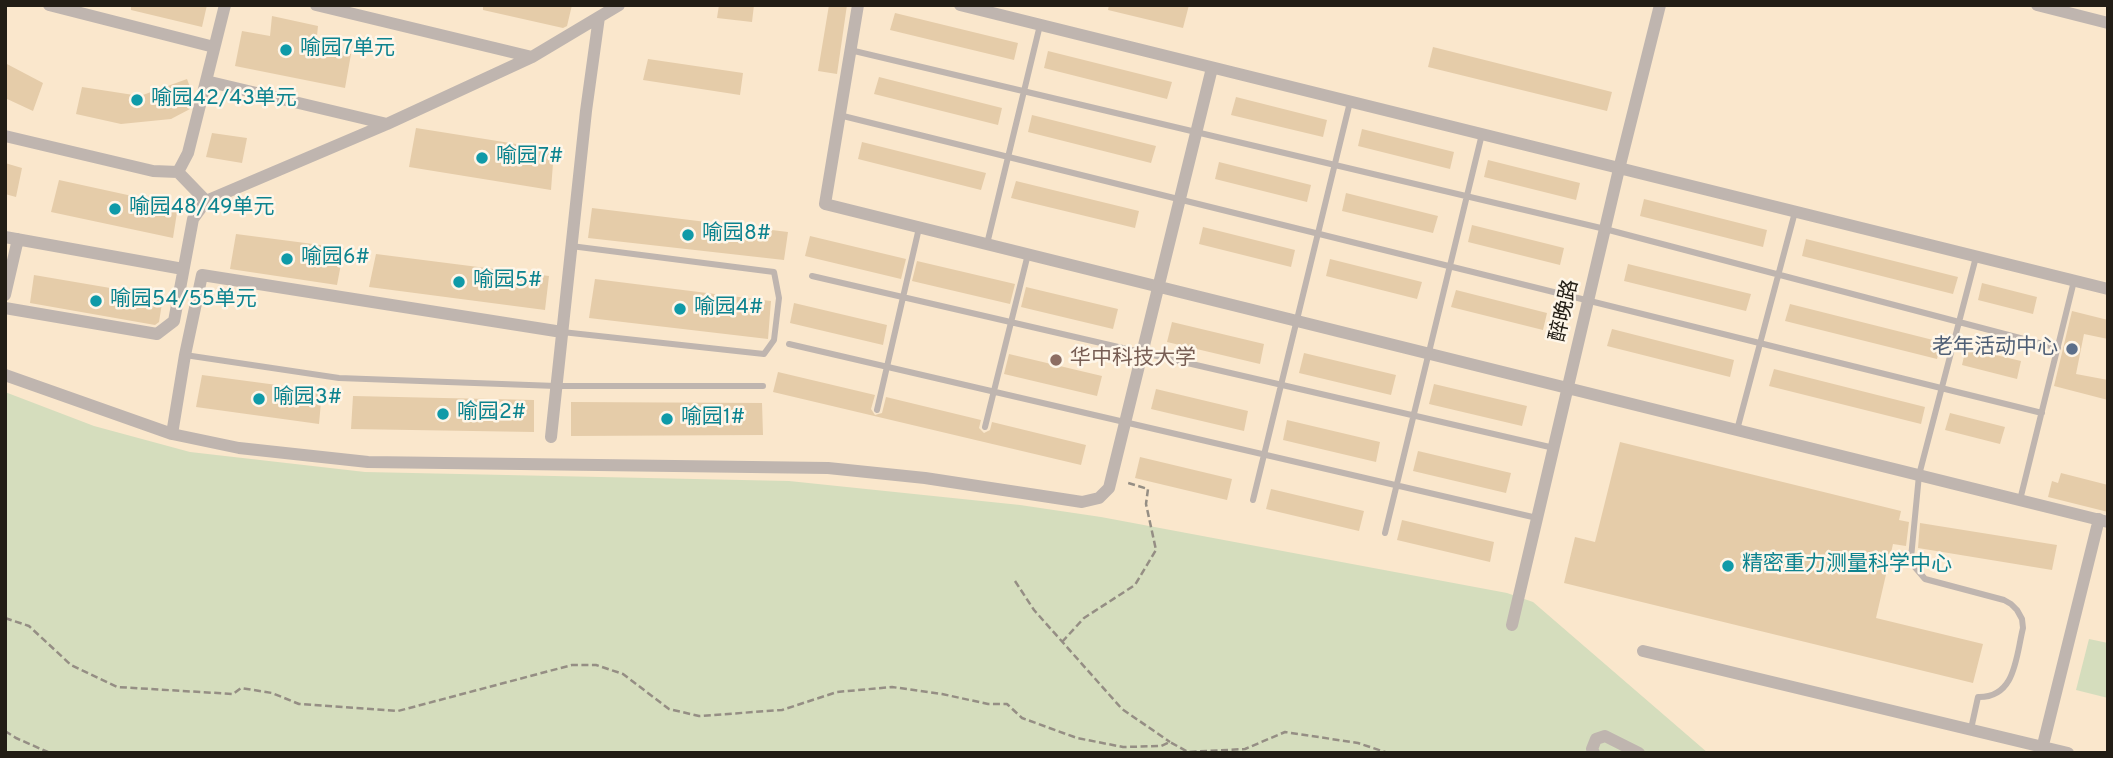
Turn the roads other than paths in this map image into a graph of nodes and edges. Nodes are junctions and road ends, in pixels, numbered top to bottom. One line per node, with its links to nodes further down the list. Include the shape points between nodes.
1 (49, 5): 12 (street)
2 (225, 5): 12 (street)
3 (316, 5): 14 (street)
4 (619, 5): 9 (street)
5 (858, 5): 13 (street)
6 (960, 5): 11 (street)
7 (1660, 5): 26 (street, 醉晚路)
8 (2037, 5): 10 (street)
9 (599, 17): 14 (street); 37 (street)
10 (2108, 23)
11 (1040, 25): 15 (street); 17 (lane)
12 (214, 47): 16 (street)
13 (850, 50): 17 (lane); 19 (street)
14 (532, 57): 20 (street)
15 (1213, 68): 18 (street); 21 (street)
16 (206, 81): 20 (street); 27 (street, via 188,153)
17 (1024, 92): 21 (lane); 24 (lane)
18 (1350, 102): 22 (street); 25 (lane)
19 (839, 115): 24 (lane); 32 (street, via 825,204)
20 (387, 124): 30 (street)
21 (1196, 132): 25 (lane); 29 (street)
22 (1482, 134): 26 (street); 28 (lane)
23 (5, 136): 27 (street, via 153,171)
24 (1009, 156): 29 (lane); 36 (lane)
25 (1335, 165): 28 (lane); 34 (lane)
26 (1619, 169): 31 (street); 33 (street, 醉晚路)
27 (178, 172): 30 (street)
28 (1467, 196): 33 (lane); 40 (lane)
29 (1180, 199): 34 (lane); 45 (street)
30 (206, 201): 41 (street, via 193,219)
31 (1795, 212): 39 (street); 42 (lane)
32 (919, 227): 36 (street); 48 (lane)
33 (1605, 229): 42 (lane); 49 (street, 醉晚路)
34 (1318, 233): 40 (lane); 51 (lane)
35 (12, 238): 41 (street); 47 (street)
36 (987, 244): 38 (street)
37 (571, 246): 54 (street); 54 (lane, via 774,272 779,298 774,340 764,354)
38 (1028, 254): 45 (street); 52 (lane)
39 (1976, 257): 44 (street); 53 (lane)
40 (1450, 265): 49 (lane); 59 (lane)
41 (183, 269): 50 (street, via 174,321 157,334)
42 (1778, 274): 53 (lane); 55 (lane)
43 (812, 276): 48 (lane)
44 (2074, 281): 46 (street); 57 (lane)
45 (1159, 286): 51 (street); 58 (street)
46 (2108, 289)
47 (5, 295)
48 (903, 297): 52 (lane); 61 (lane)
49 (1589, 299): 55 (lane); 66 (street, 醉晚路)
50 (5, 308)
51 (1297, 321): 59 (street); 63 (lane)
52 (1010, 322): 58 (lane); 68 (lane)
53 (1959, 322): 57 (lane); 67 (lane)
54 (562, 332): 60 (street, via 202,275); 64 (street)
55 (1760, 342): 67 (lane); 74 (lane)
56 (789, 344): 61 (lane)
57 (2058, 348): 70 (lane)
58 (1142, 353): 63 (lane); 72 (street)
59 (1429, 353): 66 (street); 71 (lane)
60 (185, 355): 64 (lane, via 339,378); 75 (street)
61 (887, 367): 68 (lane); 69 (lane)
62 (5, 375): 75 (street)
63 (1281, 385): 71 (lane); 78 (lane)
64 (556, 386): 65 (lane); 76 (street)
65 (763, 386)
66 (1568, 388): 74 (street); 77 (street, 醉晚路)
67 (1942, 388): 70 (lane); 79 (lane)
68 (993, 392): 72 (lane); 73 (lane)
69 (877, 410)
70 (2042, 413): 82 (lane)
71 (1413, 415): 77 (lane); 80 (lane)
72 (1125, 422): 75 (street, via 1109,488 1099,498 1082,502 828,468 369,462 239,448); 78 (lane)
73 (985, 427)
74 (1737, 430): 79 (street)
75 (172, 434)
76 (551, 437)
77 (1553, 448): 83 (street, 醉晚路)
78 (1264, 455): 80 (lane); 81 (lane)
79 (1919, 475): 82 (street); 88 (lane, via 1913,565 1935,583 2004,600 2022,619 2010,681 1998,694 1978,697)
80 (1396, 485): 83 (lane); 85 (lane)
81 (1253, 500)
82 (2021, 500): 84 (street)
83 (1537, 518): 86 (street, 醉晚路)
84 (2103, 520): 89 (street)
85 (1385, 533)
86 (1512, 625)
87 (1643, 651): 88 (street)
88 (1971, 729): 89 (street)
89 (2042, 750): 92 (street)
90 (1594, 753): 91 (street, via 1596,739 1605,736)
91 (1639, 753)
92 (2068, 753)

